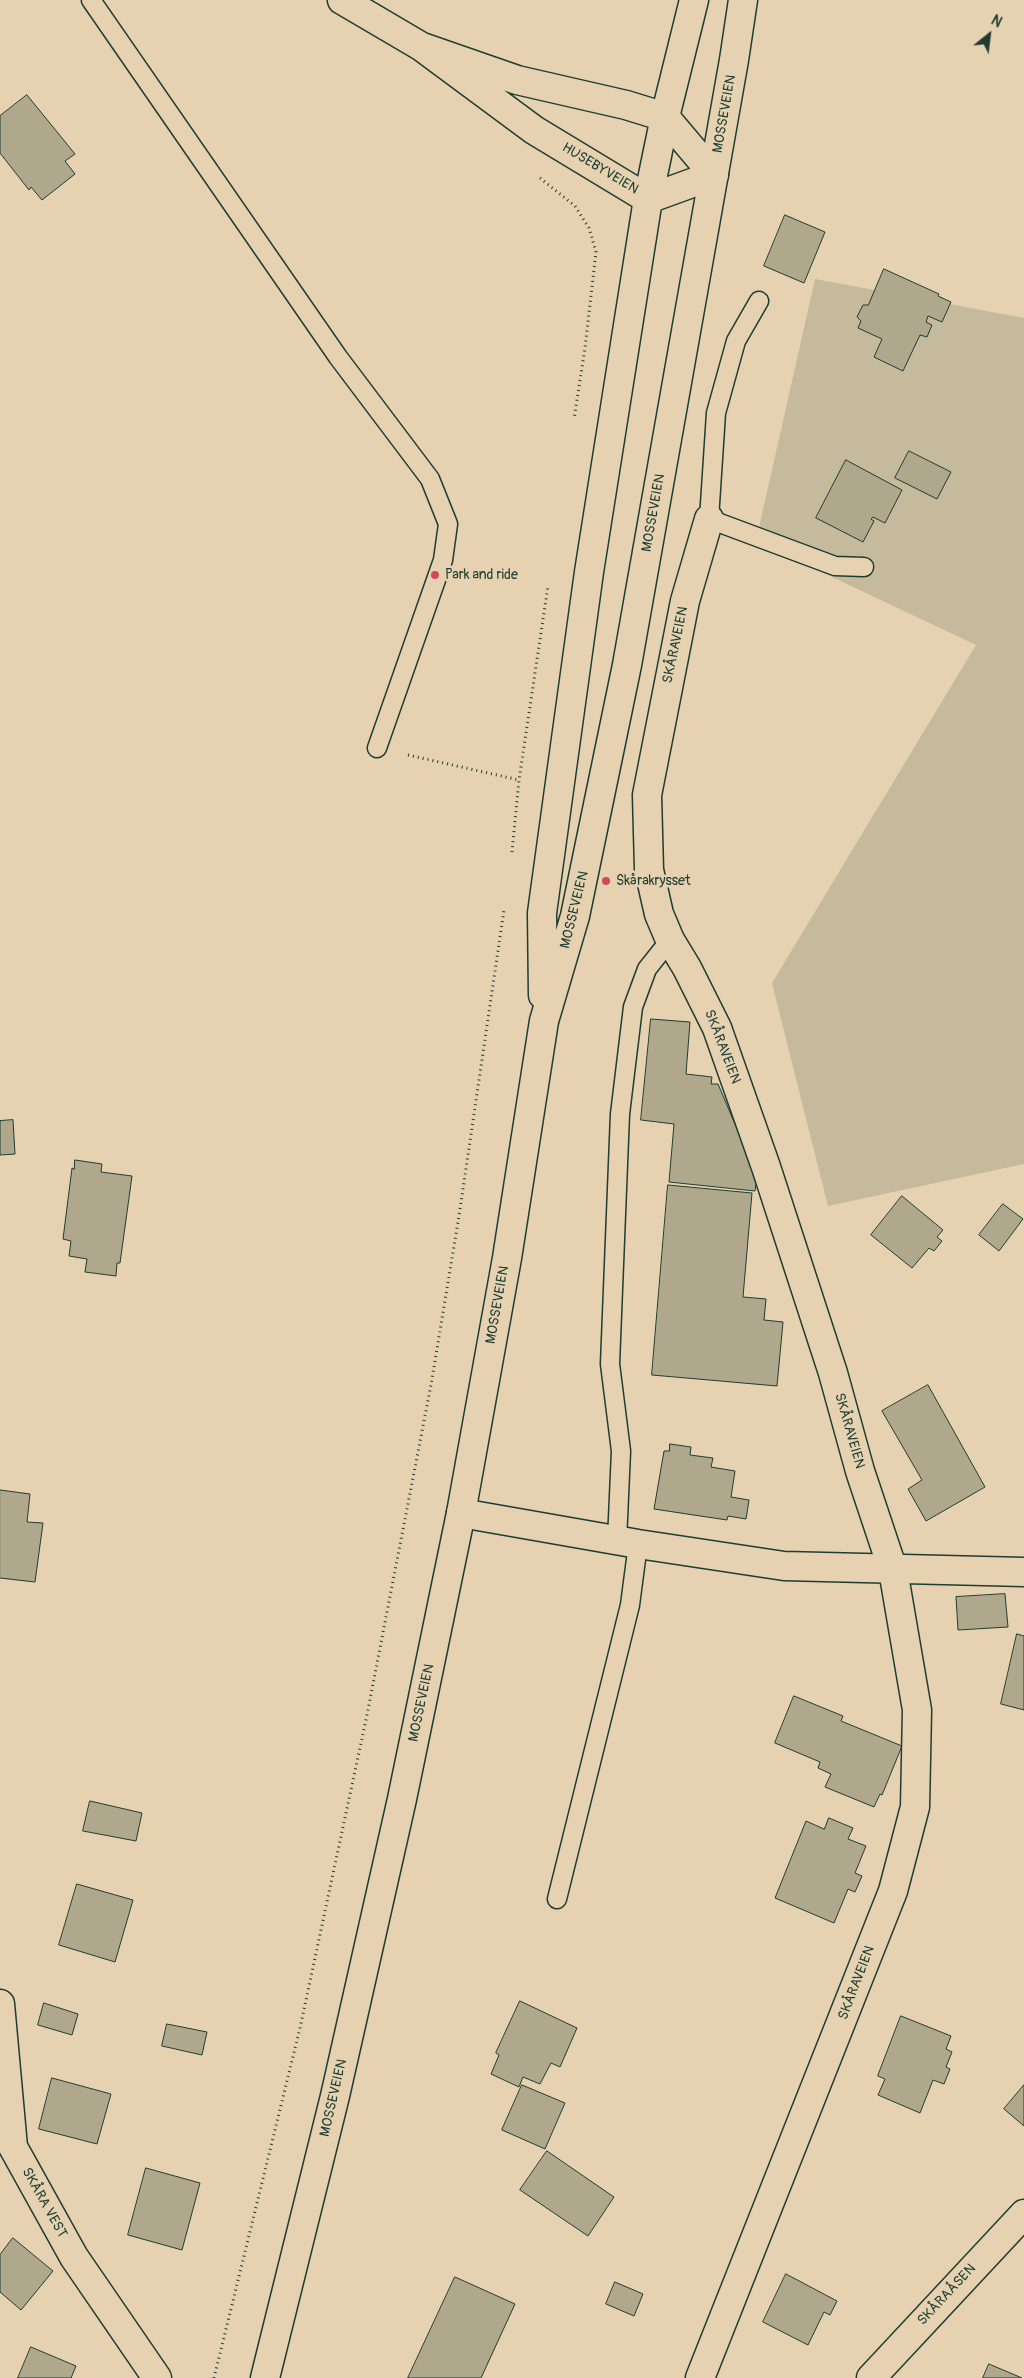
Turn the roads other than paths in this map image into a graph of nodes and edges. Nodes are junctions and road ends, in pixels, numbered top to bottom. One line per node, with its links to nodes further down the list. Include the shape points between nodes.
1 (91, 0): 12 (lane, via 338,357 430,479 448,524 443,560)
2 (342, 0): 5 (main road, HUSEBYVEIEN)
3 (694, 0): 6 (main road, MOSSEVEIEN)
4 (742, 0): 7 (main road, MOSSEVEIEN)
5 (422, 47): 6 (main road, HUSEBYVEIEN, via 517,80); 8 (main road, HUSEBYVEIEN, via 534,130)
6 (665, 117): 7 (main road); 8 (main road, MOSSEVEIEN)
7 (714, 175): 8 (main road, HUSEBYVEIEN); 14 (main road, MOSSEVEIEN, via 625,674 576,916)
8 (648, 199): 14 (main road, MOSSEVEIEN, via 589,572 542,913)
9 (760, 301): 10 (lane, via 736,341 716,413)
10 (709, 519): 11 (lane, via 835,566); 13 (main road, SKÅRAVEIEN, via 685,601 647,795 649,870 659,914)
11 (864, 567)
12 (377, 748)
13 (670, 940): 16 (lane, via 648,968 633,1007 620,1114 610,1364 621,1451); 17 (main road, SKÅRAVEIEN, via 717,1028 750,1121 833,1373 860,1471)
14 (544, 1021): 15 (main road, MOSSEVEIEN, via 507,1258)
15 (461, 1513): 16 (main road); 24 (main road, MOSSEVEIEN, via 338,2087)
16 (627, 1543): 17 (main road, via 784,1566); 19 (lane, via 630,1605)
17 (893, 1570): 18 (main road); 25 (main road, SKÅRAVEIEN, via 917,1710 915,1807 893,1892)
18 (1024, 1572)
19 (557, 1899)
20 (0, 2004): 21 (main road, SKÅRA VEST)
21 (6, 2149): 23 (main road, SKÅRA VEST, via 74,2257)
22 (1024, 2214): 26 (main road, SKÅRAÅSEN)
23 (157, 2378)
24 (265, 2378)
25 (700, 2378)
26 (871, 2378)

